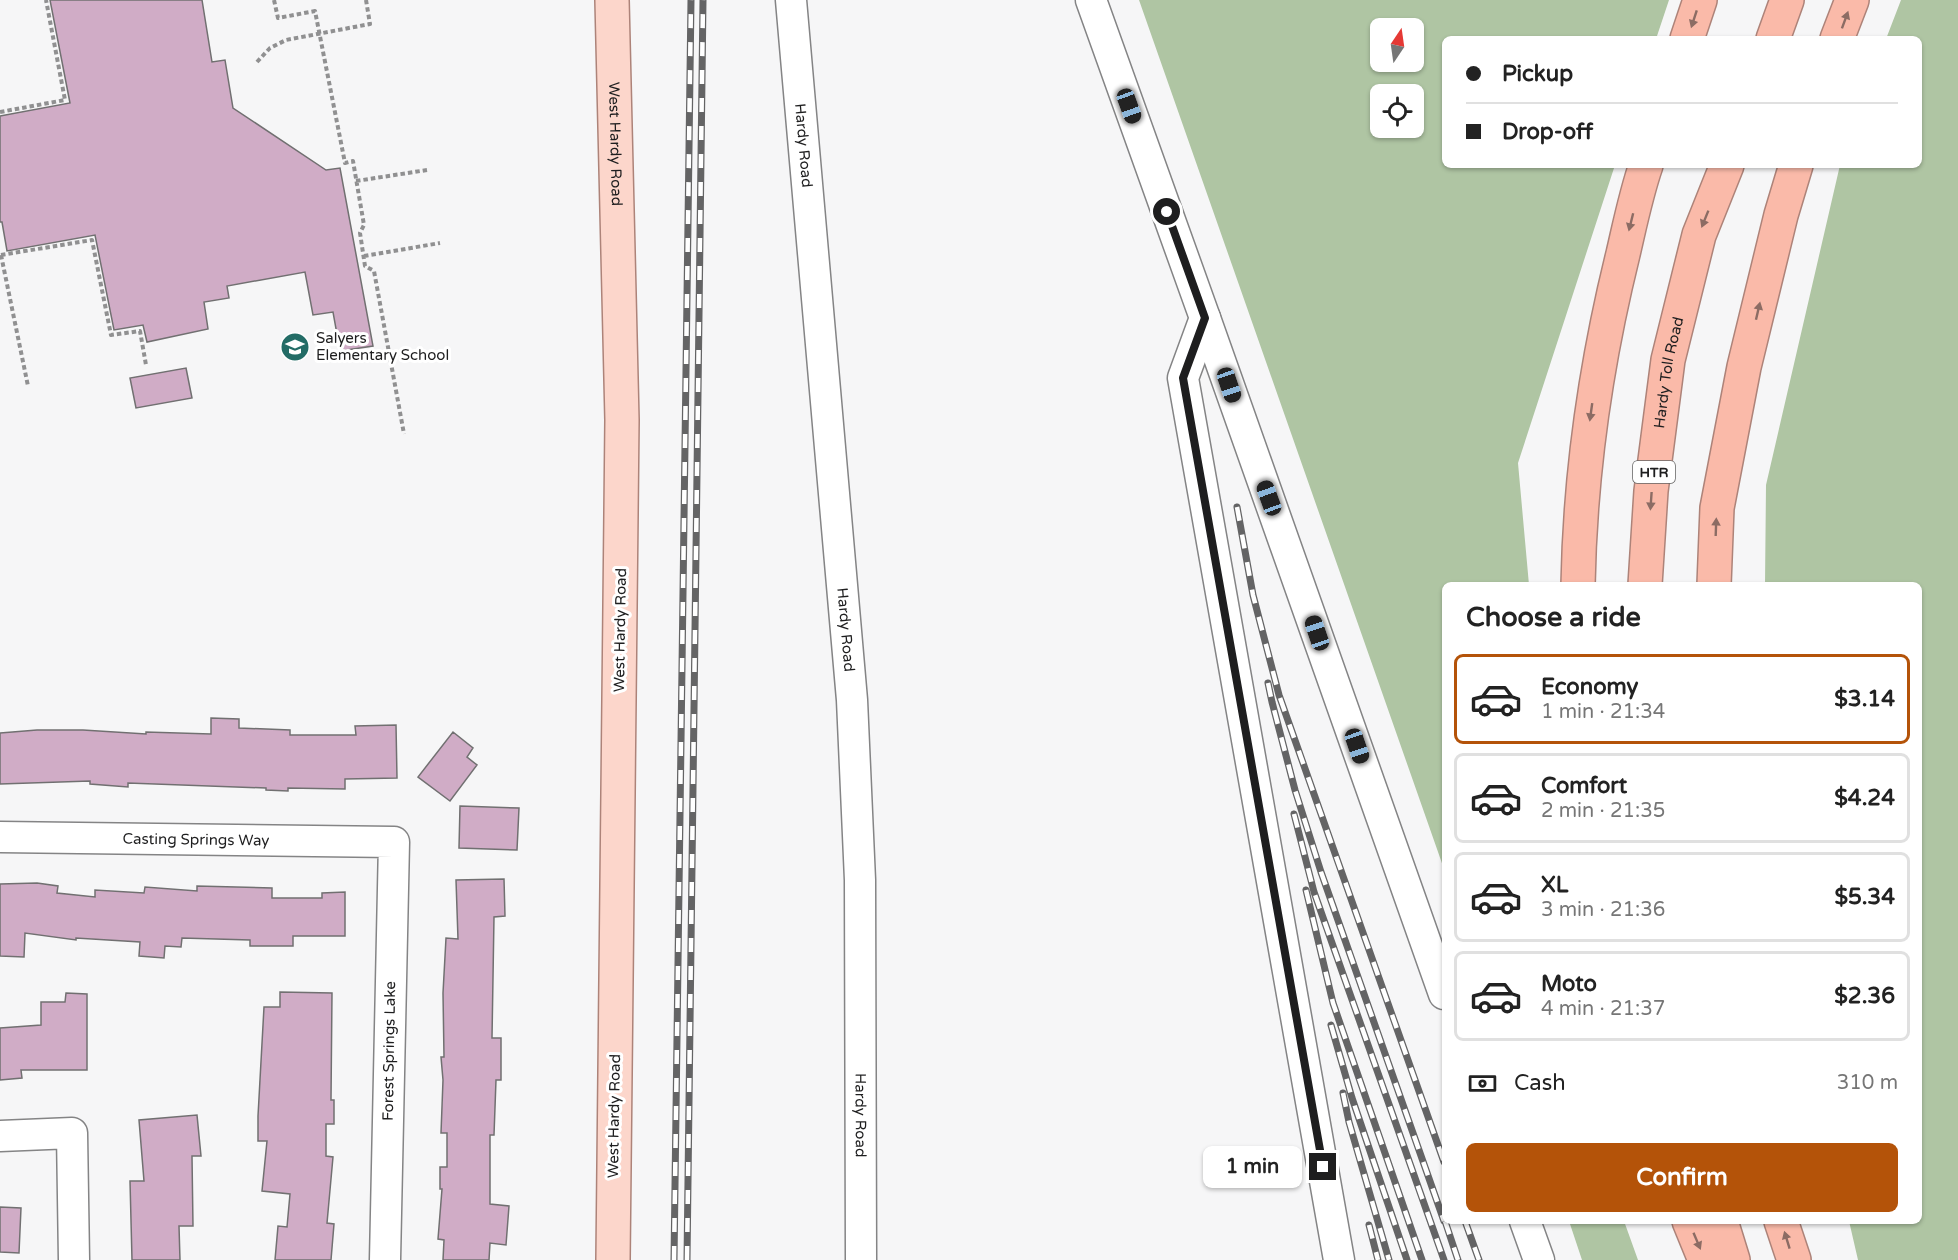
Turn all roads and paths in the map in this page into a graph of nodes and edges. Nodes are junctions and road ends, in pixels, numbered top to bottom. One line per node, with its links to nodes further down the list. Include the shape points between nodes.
1 (46, 0): 15 (path, via 65,100)
2 (274, 0): 10 (path, via 278,18 315,11)
3 (366, 0): 10 (path, via 370,24)
4 (612, 0): 41 (main road, West Hardy Road, via 622,420)
5 (791, 0): 42 (street, Hardy Road, via 852,700 860,880)
6 (1091, 0): 24 (street)
7 (1700, 0): 11 (highway, one-way to 11)
8 (1787, 0): 12 (highway)
9 (1852, 0): 13 (highway, one-way to 9)
10 (319, 32): 14 (path, via 277,43); 20 (path, via 345,163 353,161)
11 (1689, 36)
12 (1774, 36)
13 (1839, 36)
14 (257, 62)
15 (0, 112)
16 (1645, 168): 28 (highway, one-way to 28, via 1607,318 1591,412 1579,523)
17 (1726, 168): 29 (highway, Hardy Toll Road / HTR, one-way to 29, via 1699,235 1668,360)
18 (1795, 168): 30 (highway, one-way to 18, via 1717,508 1744,368)
19 (427, 170): 20 (path)
20 (356, 181): 23 (path, via 364,225 360,233)
21 (440, 243): 23 (path)
22 (0, 254): 25 (path, via 93,240 111,335 140,331); 26 (path)
23 (364, 256): 27 (path, via 365,266 374,271)
24 (1205, 318): 33 (street); 43 (street, via 1183,378)
25 (146, 365)
26 (28, 386)
27 (404, 434)
28 (1578, 582)
29 (1645, 582)
30 (1714, 582)
31 (0, 837): 32 (street, Casting Springs Way)
32 (394, 842): 40 (street, Forest Springs Lake)
33 (1442, 988)
34 (0, 1136): 39 (street, via 72,1133)
35 (1526, 1224): 44 (street)
36 (1690, 1224): 45 (highway, one-way to 45)
37 (1722, 1224): 46 (highway)
38 (1782, 1224): 47 (highway, one-way to 38)
39 (74, 1260)
40 (385, 1260)
41 (613, 1260)
42 (861, 1260)
43 (1340, 1260)
44 (1539, 1260)
45 (1705, 1260)
46 (1733, 1260)
47 (1794, 1260)

